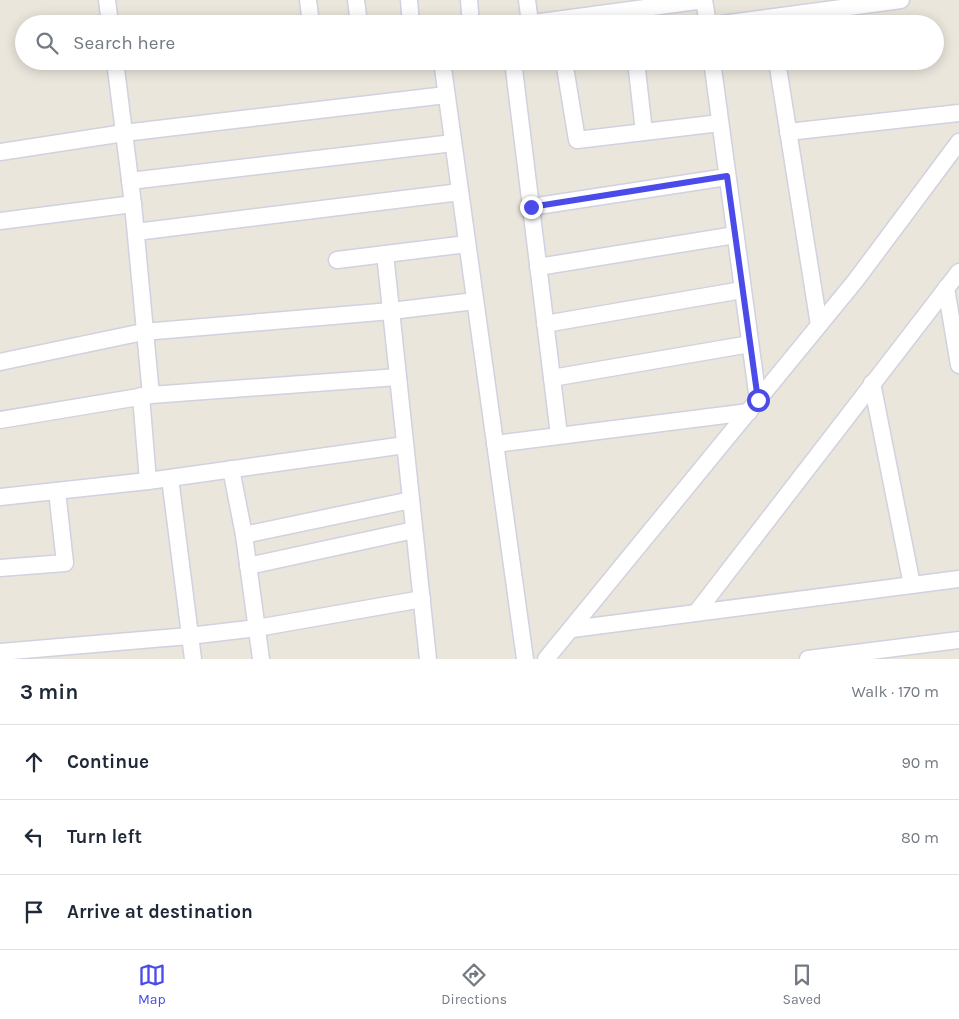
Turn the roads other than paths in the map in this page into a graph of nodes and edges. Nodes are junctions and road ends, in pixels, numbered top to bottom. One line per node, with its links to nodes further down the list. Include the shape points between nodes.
1 (107, 0): 10 (street)
2 (308, 0): 11 (street)
3 (356, 0): 12 (street)
4 (409, 0): 13 (street)
5 (469, 0): 14 (street)
6 (527, 0): 15 (street)
7 (901, 0): 20 (street)
8 (647, 4): 18 (street); 19 (street, via 704,0)
9 (585, 8): 16 (street); 17 (street)
10 (109, 15)
11 (310, 15)
12 (358, 15)
13 (410, 15)
14 (471, 15)
15 (528, 15)
16 (571, 15)
17 (621, 15)
18 (633, 15)
19 (706, 15)
20 (808, 15)
21 (116, 70): 33 (street)
22 (443, 70): 28 (street)
23 (514, 70): 41 (street)
24 (565, 70): 31 (street, via 577,140)
25 (637, 70): 31 (street)
26 (713, 70): 30 (street)
27 (778, 70): 32 (street)
28 (446, 95): 33 (street); 35 (street)
29 (959, 113): 32 (street)
30 (720, 123): 31 (street); 37 (street)
31 (644, 132)
32 (788, 132): 55 (street)
33 (124, 133): 36 (street); 38 (street)
34 (959, 142): 55 (street)
35 (453, 143): 38 (street); 39 (street)
36 (0, 152)
37 (727, 176): 41 (street); 44 (street)
38 (130, 181): 40 (street)
39 (460, 192): 43 (street); 45 (street)
40 (133, 204): 42 (street); 43 (street)
41 (531, 207): 48 (street)
42 (0, 221)
43 (136, 232): 56 (street)
44 (735, 235): 48 (street); 51 (street)
45 (467, 244): 46 (street); 52 (street)
46 (385, 254): 47 (street); 53 (street)
47 (337, 260)
48 (538, 266): 54 (street)
49 (959, 272): 50 (street)
50 (946, 288): 59 (street); 62 (street)
51 (742, 290): 54 (street); 57 (street)
52 (475, 300): 53 (street); 67 (street)
53 (391, 311): 56 (street); 60 (street)
54 (546, 324): 61 (street)
55 (819, 325): 64 (street)
56 (143, 332): 58 (street); 63 (street)
57 (750, 344): 61 (street); 64 (street)
58 (0, 362)
59 (959, 365)
60 (398, 377): 63 (street); 68 (street)
61 (552, 378): 66 (street)
62 (872, 383): 80 (street); 82 (street)
63 (146, 396): 65 (street); 71 (street)
64 (754, 406): 66 (street); 84 (street)
65 (0, 420)
66 (559, 436): 67 (street)
67 (495, 444): 91 (street)
68 (405, 445): 69 (street); 74 (street)
69 (231, 469): 70 (street); 76 (street)
70 (170, 478): 71 (street); 85 (street)
71 (148, 481): 72 (street)
72 (57, 491): 73 (street); 78 (street, via 65,563)
73 (0, 497)
74 (411, 500): 75 (street); 76 (street)
75 (414, 530): 77 (street); 81 (street)
76 (244, 535): 77 (street)
77 (248, 566): 83 (street)
78 (0, 568)
79 (959, 579): 80 (street)
80 (912, 585): 82 (street)
81 (422, 599): 83 (street); 90 (street)
82 (696, 613): 84 (street)
83 (257, 628): 85 (street); 89 (street)
84 (572, 629): 92 (street)
85 (189, 636): 87 (street); 88 (street)
86 (959, 640): 93 (street)
87 (0, 652)
88 (193, 659)
89 (261, 659)
90 (428, 659)
91 (525, 659)
92 (546, 659)
93 (808, 659)

